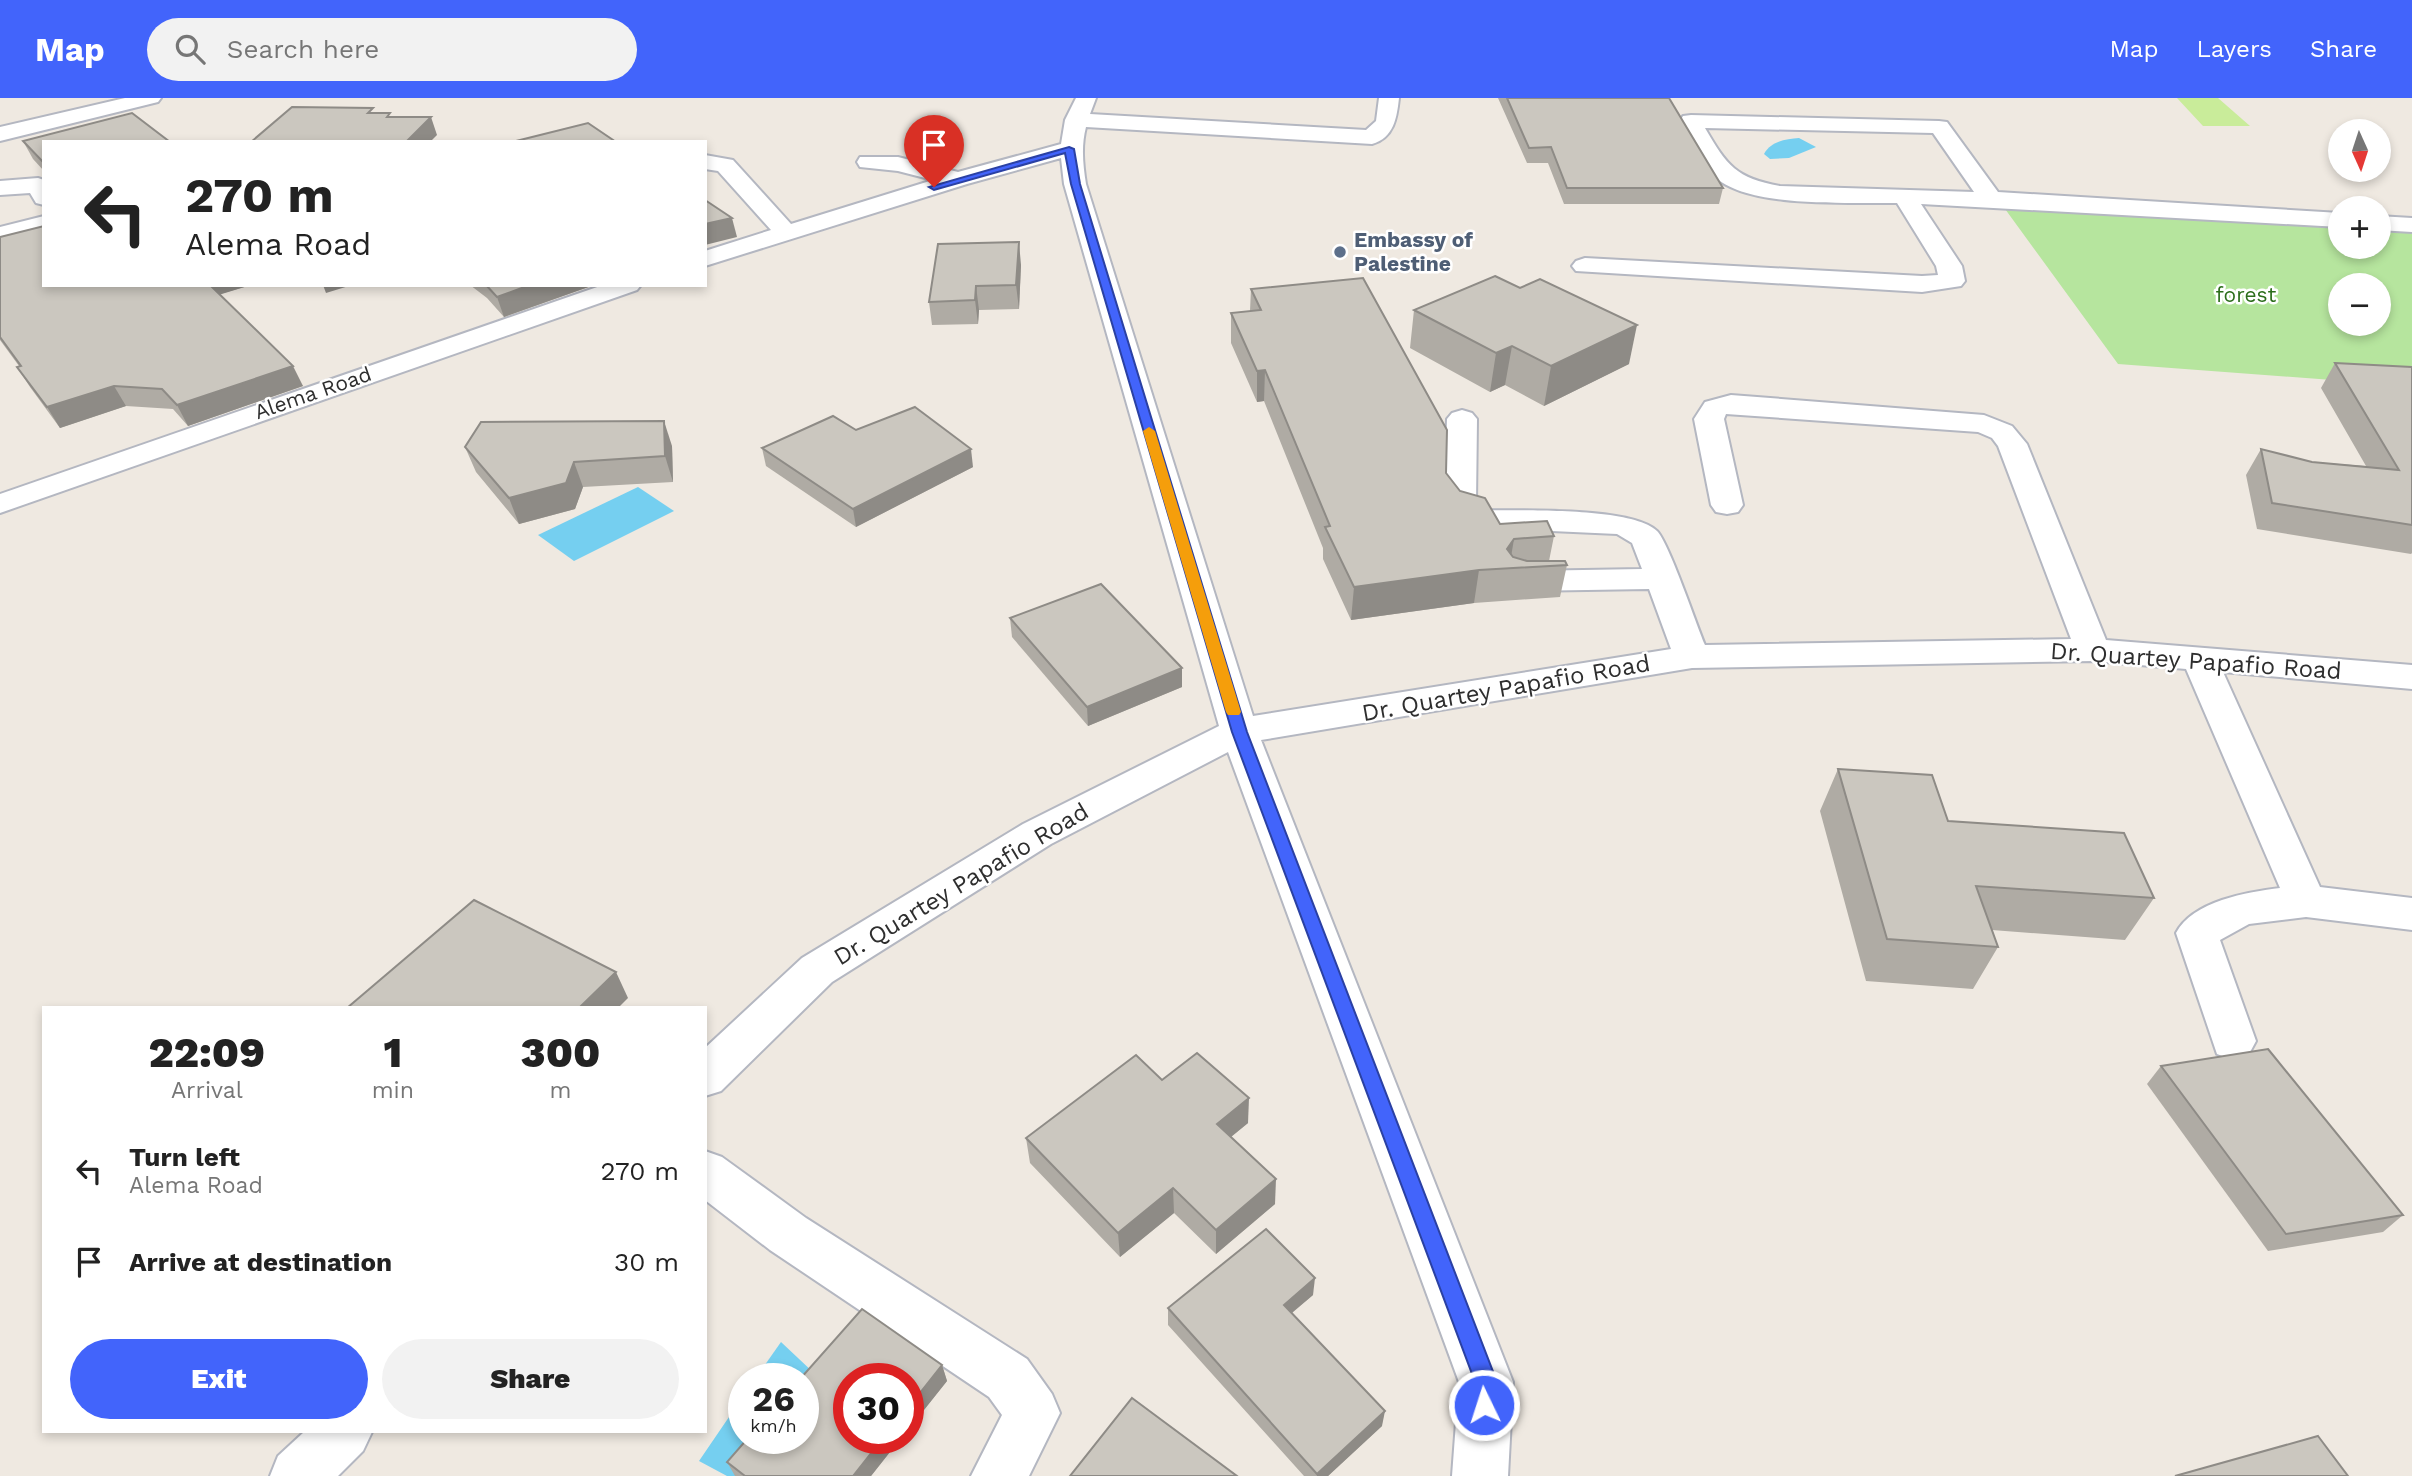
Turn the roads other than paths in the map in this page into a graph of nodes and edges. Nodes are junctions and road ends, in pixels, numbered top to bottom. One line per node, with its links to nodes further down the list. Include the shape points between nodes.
1 (151, 98): 4 (street)
2 (1389, 98): 3 (street, via 1386,121 1372,138)
3 (1077, 122): 7 (street); 30 (street, via 1075,184)
4 (0, 134)
5 (707, 162): 16 (street, via 725,166)
6 (869, 162): 7 (street)
7 (959, 179): 16 (street)
8 (0, 188): 9 (street, via 38,185)
9 (42, 194)
10 (1905, 197): 11 (street); 11 (street, via 1780,194 1736,183 1718,170 1691,121 1939,127); 19 (street, via 1949,266 1952,281 1922,284)
11 (1992, 200): 12 (street)
12 (2328, 219)
13 (42, 224): 17 (street)
14 (2391, 224): 15 (street)
15 (2412, 225)
16 (785, 232): 18 (street)
17 (0, 234)
18 (707, 258)
19 (1585, 266)
20 (622, 287): 22 (street, Alema Road)
21 (1462, 419): 24 (street, via 1460,503 1467,513 1482,519 1620,525 1635,530 1646,538)
22 (0, 504)
23 (1727, 505): 26 (street, via 1709,419 1715,408 1731,404 1984,424 2002,432 2012,444)
24 (1661, 579): 25 (street); 27 (street)
25 (1521, 582)
26 (2093, 650): 27 (street, Dr. Quartey Papafio Road); 28 (street, Dr. Quartey Papafio Road)
27 (1692, 657): 30 (street, Dr. Quartey Papafio Road)
28 (2199, 659): 29 (street, Dr. Quartey Papafio Road); 31 (street)
29 (2412, 677)
30 (1239, 732): 34 (street, Dr. Quartey Papafio Road, via 1037,834 817,970); 39 (street, via 1486,1382)
31 (2306, 901): 32 (street); 33 (street, via 2241,909 2197,933)
32 (2412, 914)
33 (2233, 1041)
34 (707, 1075)
35 (707, 1173): 38 (street, via 788,1234 1008,1378 1033,1413)
36 (343, 1433): 37 (street)
37 (298, 1476)
38 (999, 1476)
39 (1480, 1476)

